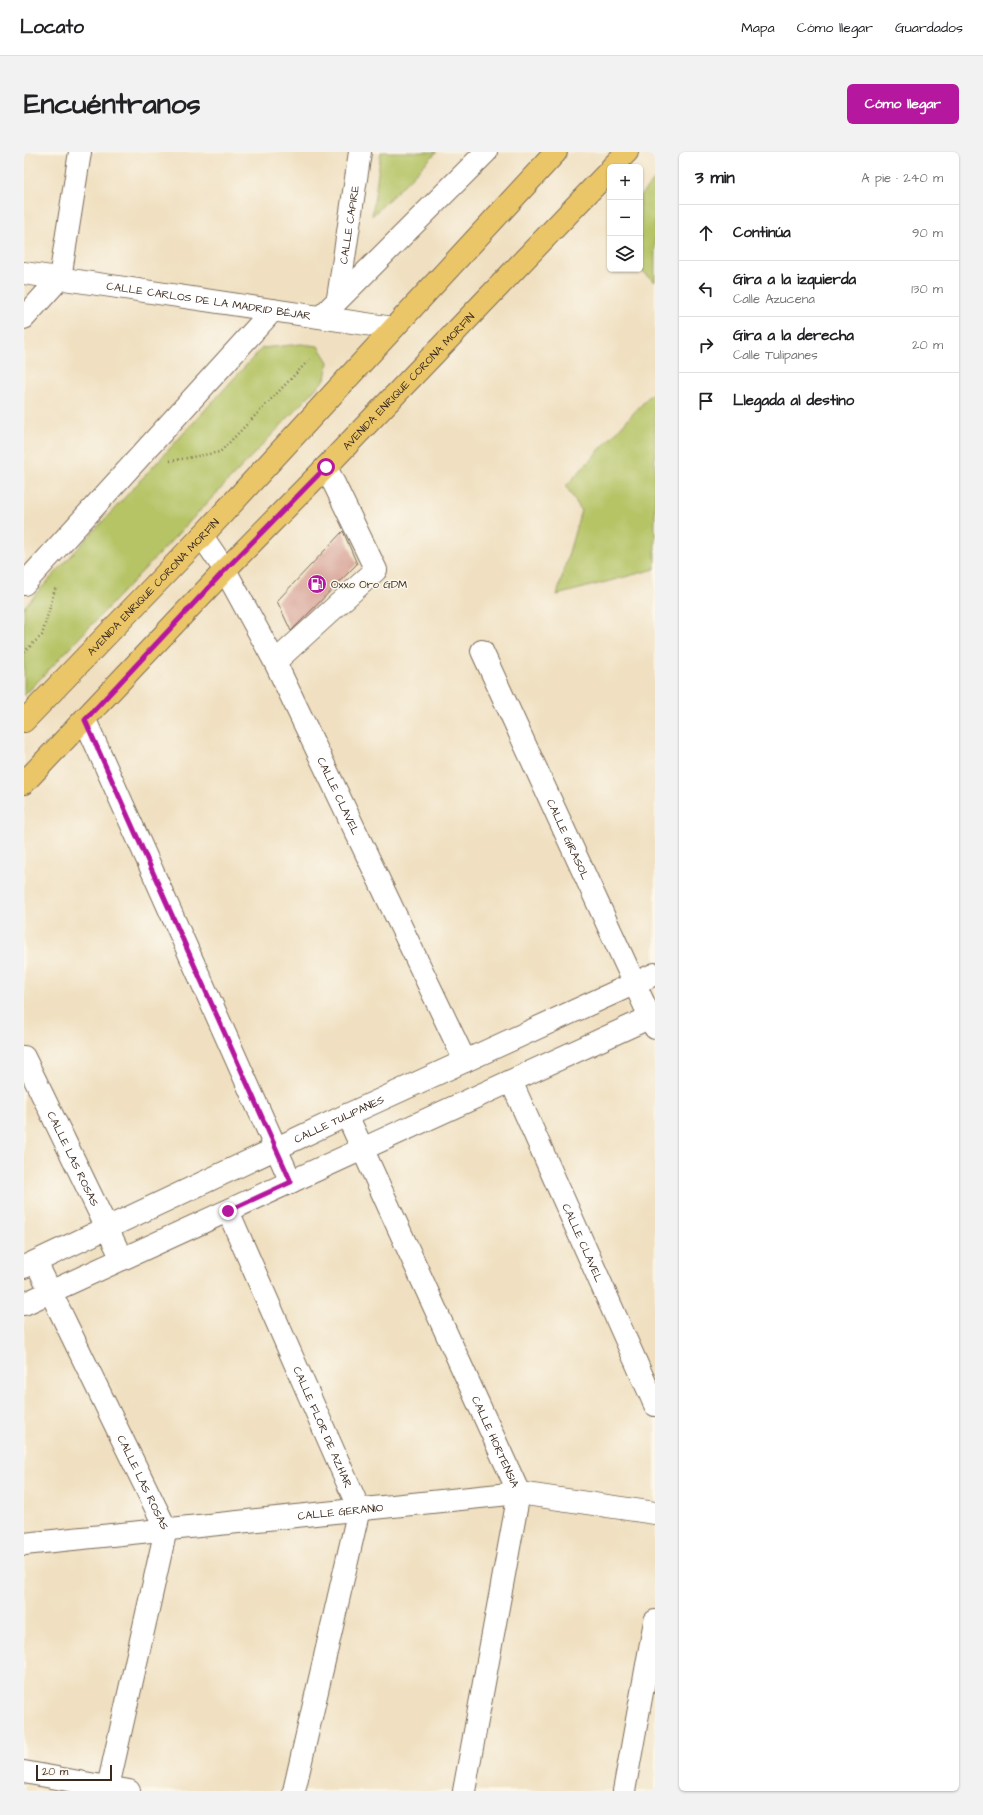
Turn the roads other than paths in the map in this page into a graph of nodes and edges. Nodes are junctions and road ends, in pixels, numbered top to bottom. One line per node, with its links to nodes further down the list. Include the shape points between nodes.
1 (80, 152): 9 (street)
2 (360, 152): 10 (street, CALLE CAPIRE)
3 (486, 152): 10 (street)
4 (556, 152): 14 (main road, AVENIDA ENRIQUE CORONA MORFÍN)
5 (627, 152): 6 (main road)
6 (615, 164)
7 (607, 173): 15 (main road, AVENIDA ENRIQUE CORONA MORFÍN)
8 (24, 273): 9 (street, CALLE CARLOS DE LA MADRID BÉJAR)
9 (60, 278): 11 (street, CALLE CARLOS DE LA MADRID BÉJAR); 13 (street)
10 (338, 298): 12 (street)
11 (274, 310): 12 (street, CALLE CARLOS DE LA MADRID BÉJAR); 18 (street)
12 (321, 317): 14 (street, CALLE CARLOS DE LA MADRID BÉJAR)
13 (24, 318)
14 (393, 328): 16 (main road, AVENIDA ENRIQUE CORONA MORFÍN)
15 (326, 467): 17 (main road, AVENIDA ENRIQUE CORONA MORFÍN); 20 (street, via 376,570)
16 (202, 536): 17 (street, CALLE CLAVEL); 22 (main road, AVENIDA ENRIQUE CORONA MORFÍN)
17 (225, 570): 20 (street, CALLE CLAVEL); 21 (main road, AVENIDA ENRIQUE CORONA MORFÍN)
18 (24, 584)
19 (482, 651): 25 (street, CALLE GIRASOL)
20 (275, 662): 28 (street, CALLE CLAVEL)
21 (85, 720): 23 (main road, AVENIDA ENRIQUE CORONA MORFÍN); 31 (street)
22 (24, 721)
23 (24, 783)
24 (655, 974): 25 (street, CALLE TULIPANES)
25 (634, 984): 26 (street, CALLE GIRASOL); 28 (street, CALLE TULIPANES)
26 (653, 1020): 29 (street)
27 (24, 1057): 35 (street, CALLE LAS ROSAS)
28 (465, 1061): 30 (street, CALLE TULIPANES)
29 (511, 1081): 32 (street); 40 (street, CALLE CLAVEL)
30 (347, 1115): 31 (street, CALLE TULIPANES); 32 (street, CALLE HORTENSIA)
31 (276, 1149): 33 (street); 35 (street, CALLE TULIPANES)
32 (363, 1149): 33 (street); 41 (street, CALLE HORTENSIA)
33 (291, 1182): 34 (street)
34 (228, 1211): 36 (street); 42 (street, CALLE FLOR DE AZHAR)
35 (106, 1229): 36 (street, CALLE LAS ROSAS); 37 (street, CALLE TULIPANES)
36 (122, 1259): 38 (street)
37 (30, 1265): 38 (street, CALLE LAS ROSAS)
38 (50, 1292): 39 (street); 44 (street, CALLE LAS ROSAS)
39 (24, 1304)
40 (655, 1405)
41 (519, 1492): 42 (street, CALLE GERANIO); 43 (street, CALLE GERANIO); 50 (street, CALLE HORTENSIA)
42 (359, 1509): 44 (street, CALLE GERANIO); 49 (street)
43 (655, 1513)
44 (166, 1529): 45 (street, CALLE GERANIO); 48 (street, CALLE LAS ROSAS)
45 (24, 1544)
46 (655, 1622): 51 (street)
47 (24, 1772): 48 (street)
48 (118, 1789)
49 (294, 1791)
50 (464, 1791)
51 (624, 1791)

